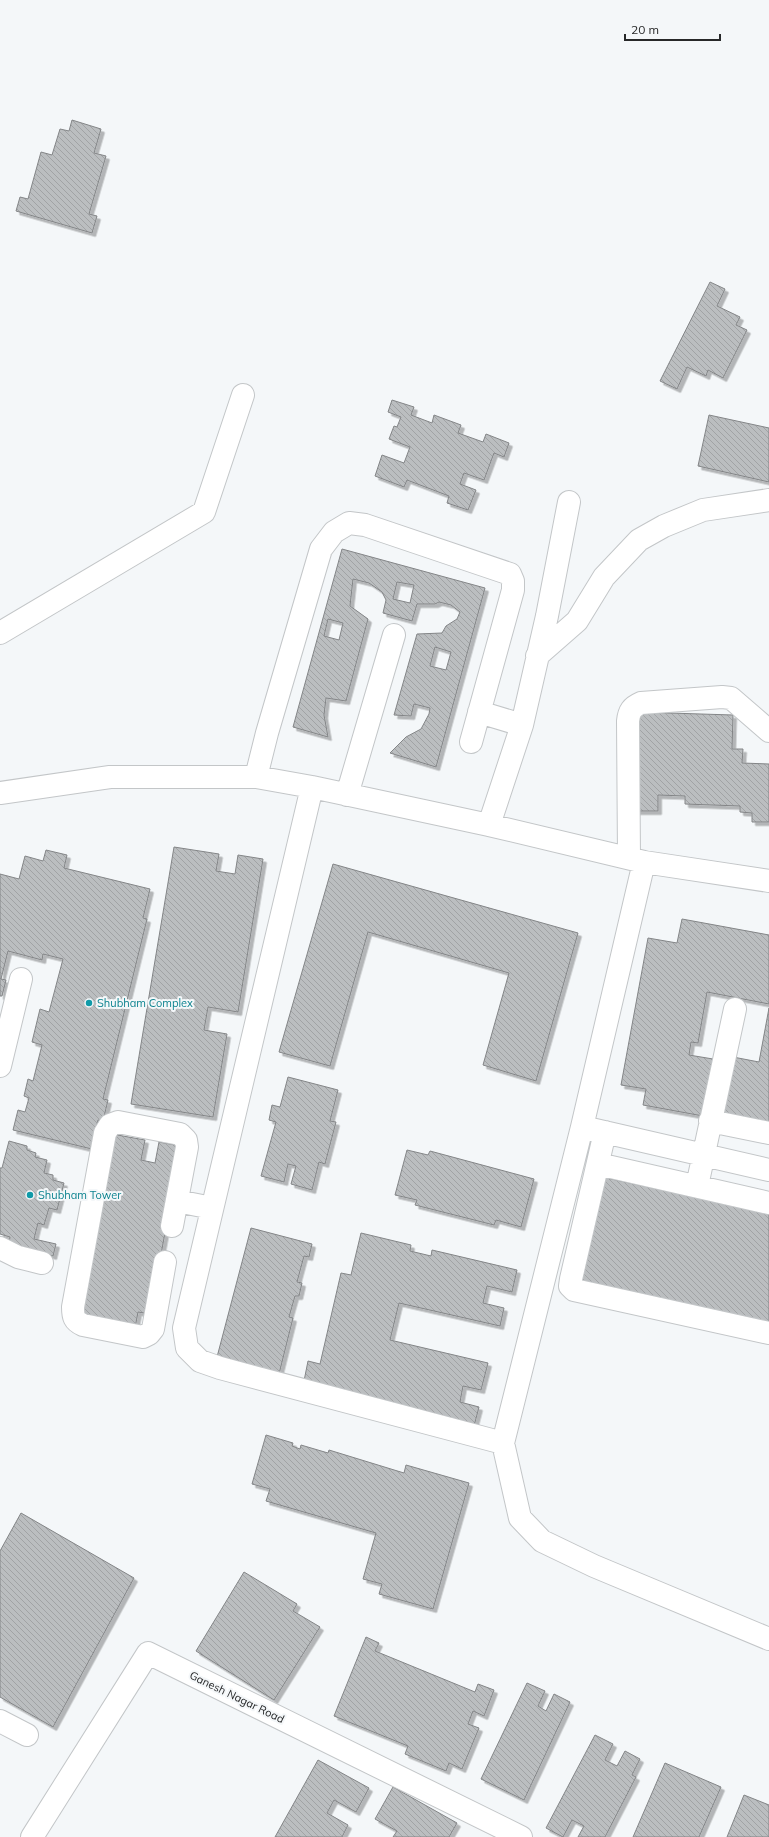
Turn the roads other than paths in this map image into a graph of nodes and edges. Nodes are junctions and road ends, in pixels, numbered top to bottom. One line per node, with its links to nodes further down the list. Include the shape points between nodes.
1 (243, 395): 4 (street, via 204,512)
2 (769, 500): 6 (street, via 704,510 664,526 639,540 604,577 577,621)
3 (569, 502): 6 (street)
4 (0, 633)
5 (394, 635): 14 (street)
6 (537, 656): 8 (street)
7 (479, 712): 8 (street); 10 (street); 11 (street, via 513,590 510,574 365,525 349,523 334,532 321,549)
8 (522, 725): 15 (street)
9 (769, 731): 16 (street, via 731,698 642,703 633,707 628,721)
10 (471, 742)
11 (256, 777): 12 (street); 13 (street, via 110,777)
12 (312, 787): 14 (street); 31 (street)
13 (0, 793)
14 (347, 795): 15 (street)
15 (489, 826): 16 (street)
16 (637, 860): 17 (street); 22 (street)
17 (769, 881)
18 (21, 979): 20 (street)
19 (735, 1008): 21 (street)
20 (0, 1066)
21 (710, 1121): 24 (street); 25 (street)
22 (582, 1127): 23 (street); 39 (street)
23 (605, 1132): 25 (street); 26 (street)
24 (769, 1134)
25 (703, 1155): 27 (street); 28 (street)
26 (598, 1164): 28 (street); 38 (street, via 571,1279 570,1286 574,1290)
27 (769, 1170)
28 (697, 1186): 30 (street)
29 (177, 1201): 31 (street); 32 (street); 36 (street, via 187,1147 186,1140 180,1134 118,1122 110,1125 105,1133 73,1318 77,1323 84,1325 143,1336 149,1334)
30 (769, 1203)
31 (212, 1208): 37 (street)
32 (172, 1226)
33 (0, 1248): 35 (street, via 18,1257)
34 (165, 1262): 36 (street)
35 (42, 1263)
36 (154, 1321): 37 (street)
37 (184, 1328): 39 (street, via 187,1348 200,1361)
38 (769, 1333)
39 (503, 1443): 40 (street, via 520,1518 542,1541 594,1566)
40 (769, 1639)
41 (0, 1721): 42 (street)
42 (27, 1735)
43 (32, 1837): 44 (street, Ganesh Nagar Road, via 148,1653)
44 (521, 1837)

